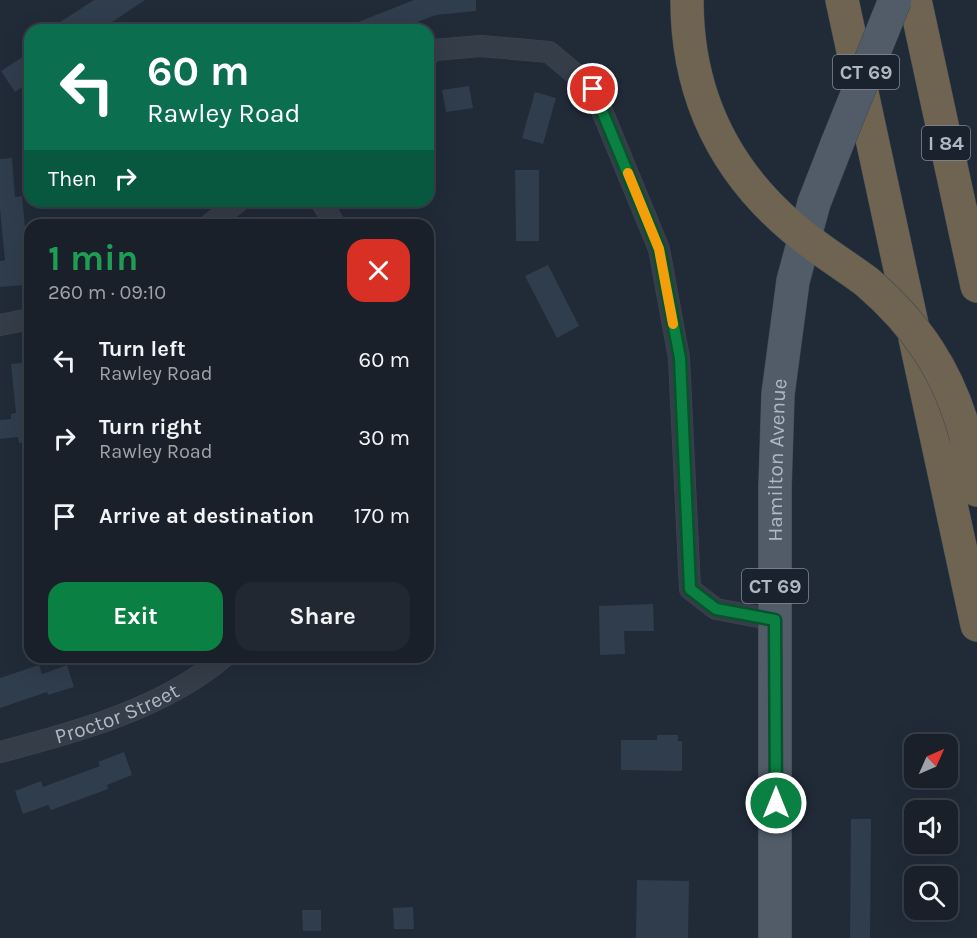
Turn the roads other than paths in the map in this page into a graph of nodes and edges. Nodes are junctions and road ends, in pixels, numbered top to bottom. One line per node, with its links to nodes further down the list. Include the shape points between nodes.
1 (687, 0): 8 (highway, via 693,72 709,120 744,176)
2 (842, 0): 14 (highway)
3 (895, 0): 8 (main road, Hamilton Avenue / CT 69, bridge)
4 (915, 0): 9 (highway, I 84)
5 (434, 52): 13 (street, via 481,46 549,52 593,89 659,249 680,358 690,589 716,609)
6 (231, 207): 7 (street)
7 (216, 219)
8 (804, 237): 12 (highway, bridge, via 867,282 902,314 934,356 956,402); 13 (main road, Hamilton Avenue / CT 69, via 787,309 778,386)
9 (977, 286)
10 (24, 320): 11 (street)
11 (0, 325)
12 (977, 490)
13 (775, 620): 17 (main road, Hamilton Avenue / CT 69)
14 (977, 625)
15 (217, 663): 16 (street, Proctor Street, via 199,678 126,712 62,736)
16 (0, 752)
17 (775, 938)

